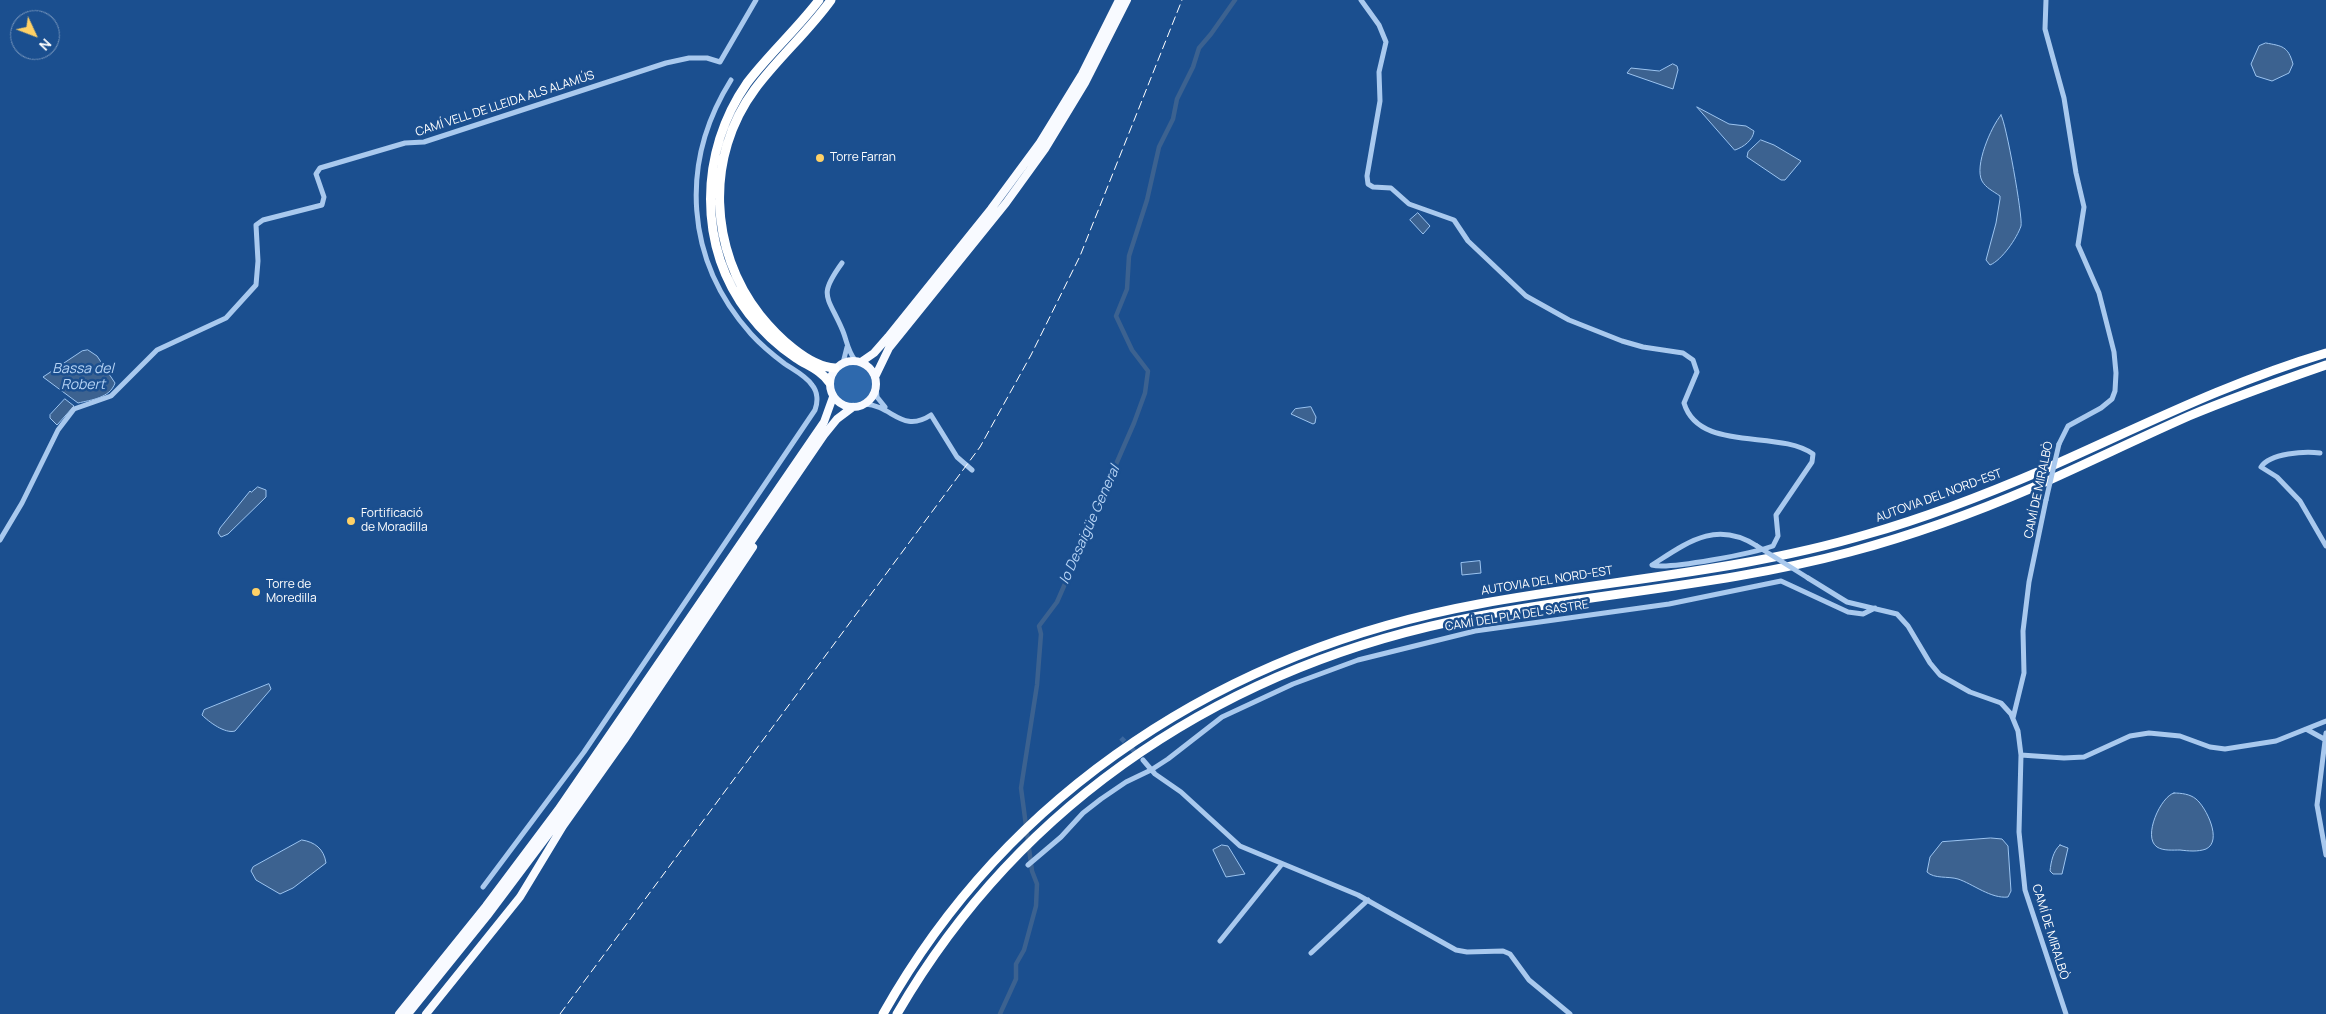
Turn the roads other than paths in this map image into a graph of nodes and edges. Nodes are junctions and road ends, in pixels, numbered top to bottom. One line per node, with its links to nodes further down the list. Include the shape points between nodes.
1 (756, 0): 27 (street, CAMÍ VELL DE LLEIDA ALS ALAMÚS, via 720,62 707,58 666,62 424,142 405,143 320,168 316,174 324,197 322,205 263,220 256,225 256,285 234,311 226,318 157,350 110,396 78,406 66,418)
2 (819, 0): 17 (highway, via 753,76 732,109 715,155 710,203 718,254 736,296 774,341)
3 (831, 0): 14 (highway, via 764,77 742,109 724,154 719,202 728,257 755,308 795,349 820,365)
4 (1119, 0): 13 (highway, via 1076,85 1022,168 888,337 874,353)
5 (1127, 0): 16 (highway, via 1085,83 1045,149 1006,203 889,348)
6 (1361, 0): 29 (street, bridge, via 1379,25 1386,42 1379,72 1380,101 1366,176 1368,184 1391,188 1409,204 1454,220 1468,241 1526,296 1569,320 1643,347 1687,355 1694,362 1697,374 1684,404 1704,429 1795,447 1810,452 1814,458 1776,515 1778,536 1773,546 1682,564 1652,565 1699,538 1715,533 1741,536 1757,546 1808,578 1847,602)
7 (2046, 0): 30 (street, CAMÍ DE MIRALBÒ, bridge, via 2045,29 2064,98 2084,207 2078,245 2099,293 2116,373 2112,399 2068,426 2059,444 2029,582 2022,631 2023,678)
8 (731, 80): 41 (street, via 714,109 699,157 697,221 704,251 719,289 736,315 765,348 809,380 816,391 817,405 584,752)
9 (842, 263): 10 (street, via 829,281 826,292)
10 (847, 347): 13 (street); 14 (street)
11 (2326, 348): 23 (highway, via 2209,392)
12 (2326, 353): 23 (highway, AUTOVIA DEL NORD-EST, via 2254,377)
13 (858, 361): 14 (highway); 16 (highway, via 871,369)
14 (839, 365): 17 (highway)
15 (2326, 367): 49 (highway, AUTOVIA DEL NORD-EST, via 2301,373 2189,416 2006,499 1881,543 1746,575 1470,617 1396,634 1322,658 1253,686 1176,728 1106,776 1033,839 954,929)
16 (875, 377): 18 (highway)
17 (829, 382): 19 (highway)
18 (876, 386): 20 (highway); 22 (street, via 877,397)
19 (833, 397): 21 (highway, via 844,406); 45 (highway, via 824,422 585,772 498,891)
20 (865, 404): 21 (highway); 22 (street)
21 (853, 407): 25 (highway, via 834,423)
22 (887, 410): 26 (street, via 902,421 911,423 931,415 953,452)
23 (2150, 421): 48 (highway, AUTOVIA DEL NORD-EST, via 1970,500 1832,544 1714,569 1461,607 1384,626 1254,673 1167,720 1101,765 1032,824 982,876 931,938)
24 (2320, 453): 28 (street, via 2293,452 2261,467 2277,477 2300,501)
25 (808, 457): 46 (highway, via 580,792); 47 (highway, via 727,587 564,826 520,897)
26 (972, 470)
27 (0, 540)
28 (2326, 546)
29 (1875, 608): 30 (street, via 1902,618 1942,676 1970,692 2001,703); 37 (street, CAMÍ DEL PLA DEL SASTRE, via 1863,614 1848,612 1781,581 1688,601 1483,629 1442,638 1358,660 1280,690 1222,717)
30 (2013, 718): 35 (street, CAMÍ DE MIRALBÒ)
31 (2326, 721): 32 (street)
32 (2306, 729): 34 (street); 35 (street, via 2276,741 2225,749 2180,736 2149,733 2130,736 2084,757)
33 (2326, 733): 34 (street)
34 (2324, 739): 38 (street, via 2317,805)
35 (2021, 755): 51 (street, CAMÍ DE MIRALBÒ, via 2019,832 2025,890)
36 (1143, 760): 37 (street)
37 (1151, 770): 39 (street, via 1181,792 1240,846); 40 (street, CAMÍ DEL PLA DEL SASTRE, via 1130,779 1101,799)
38 (2326, 855)
39 (1282, 864): 42 (street); 43 (street)
40 (1028, 865)
41 (483, 887)
42 (1368, 900): 44 (street); 50 (street, via 1456,950 1510,954 1532,983)
43 (1220, 941)
44 (1311, 953)
45 (399, 1014)
46 (408, 1014)
47 (426, 1014)
48 (883, 1014)
49 (897, 1014)
50 (1570, 1014)
51 (2066, 1014)

